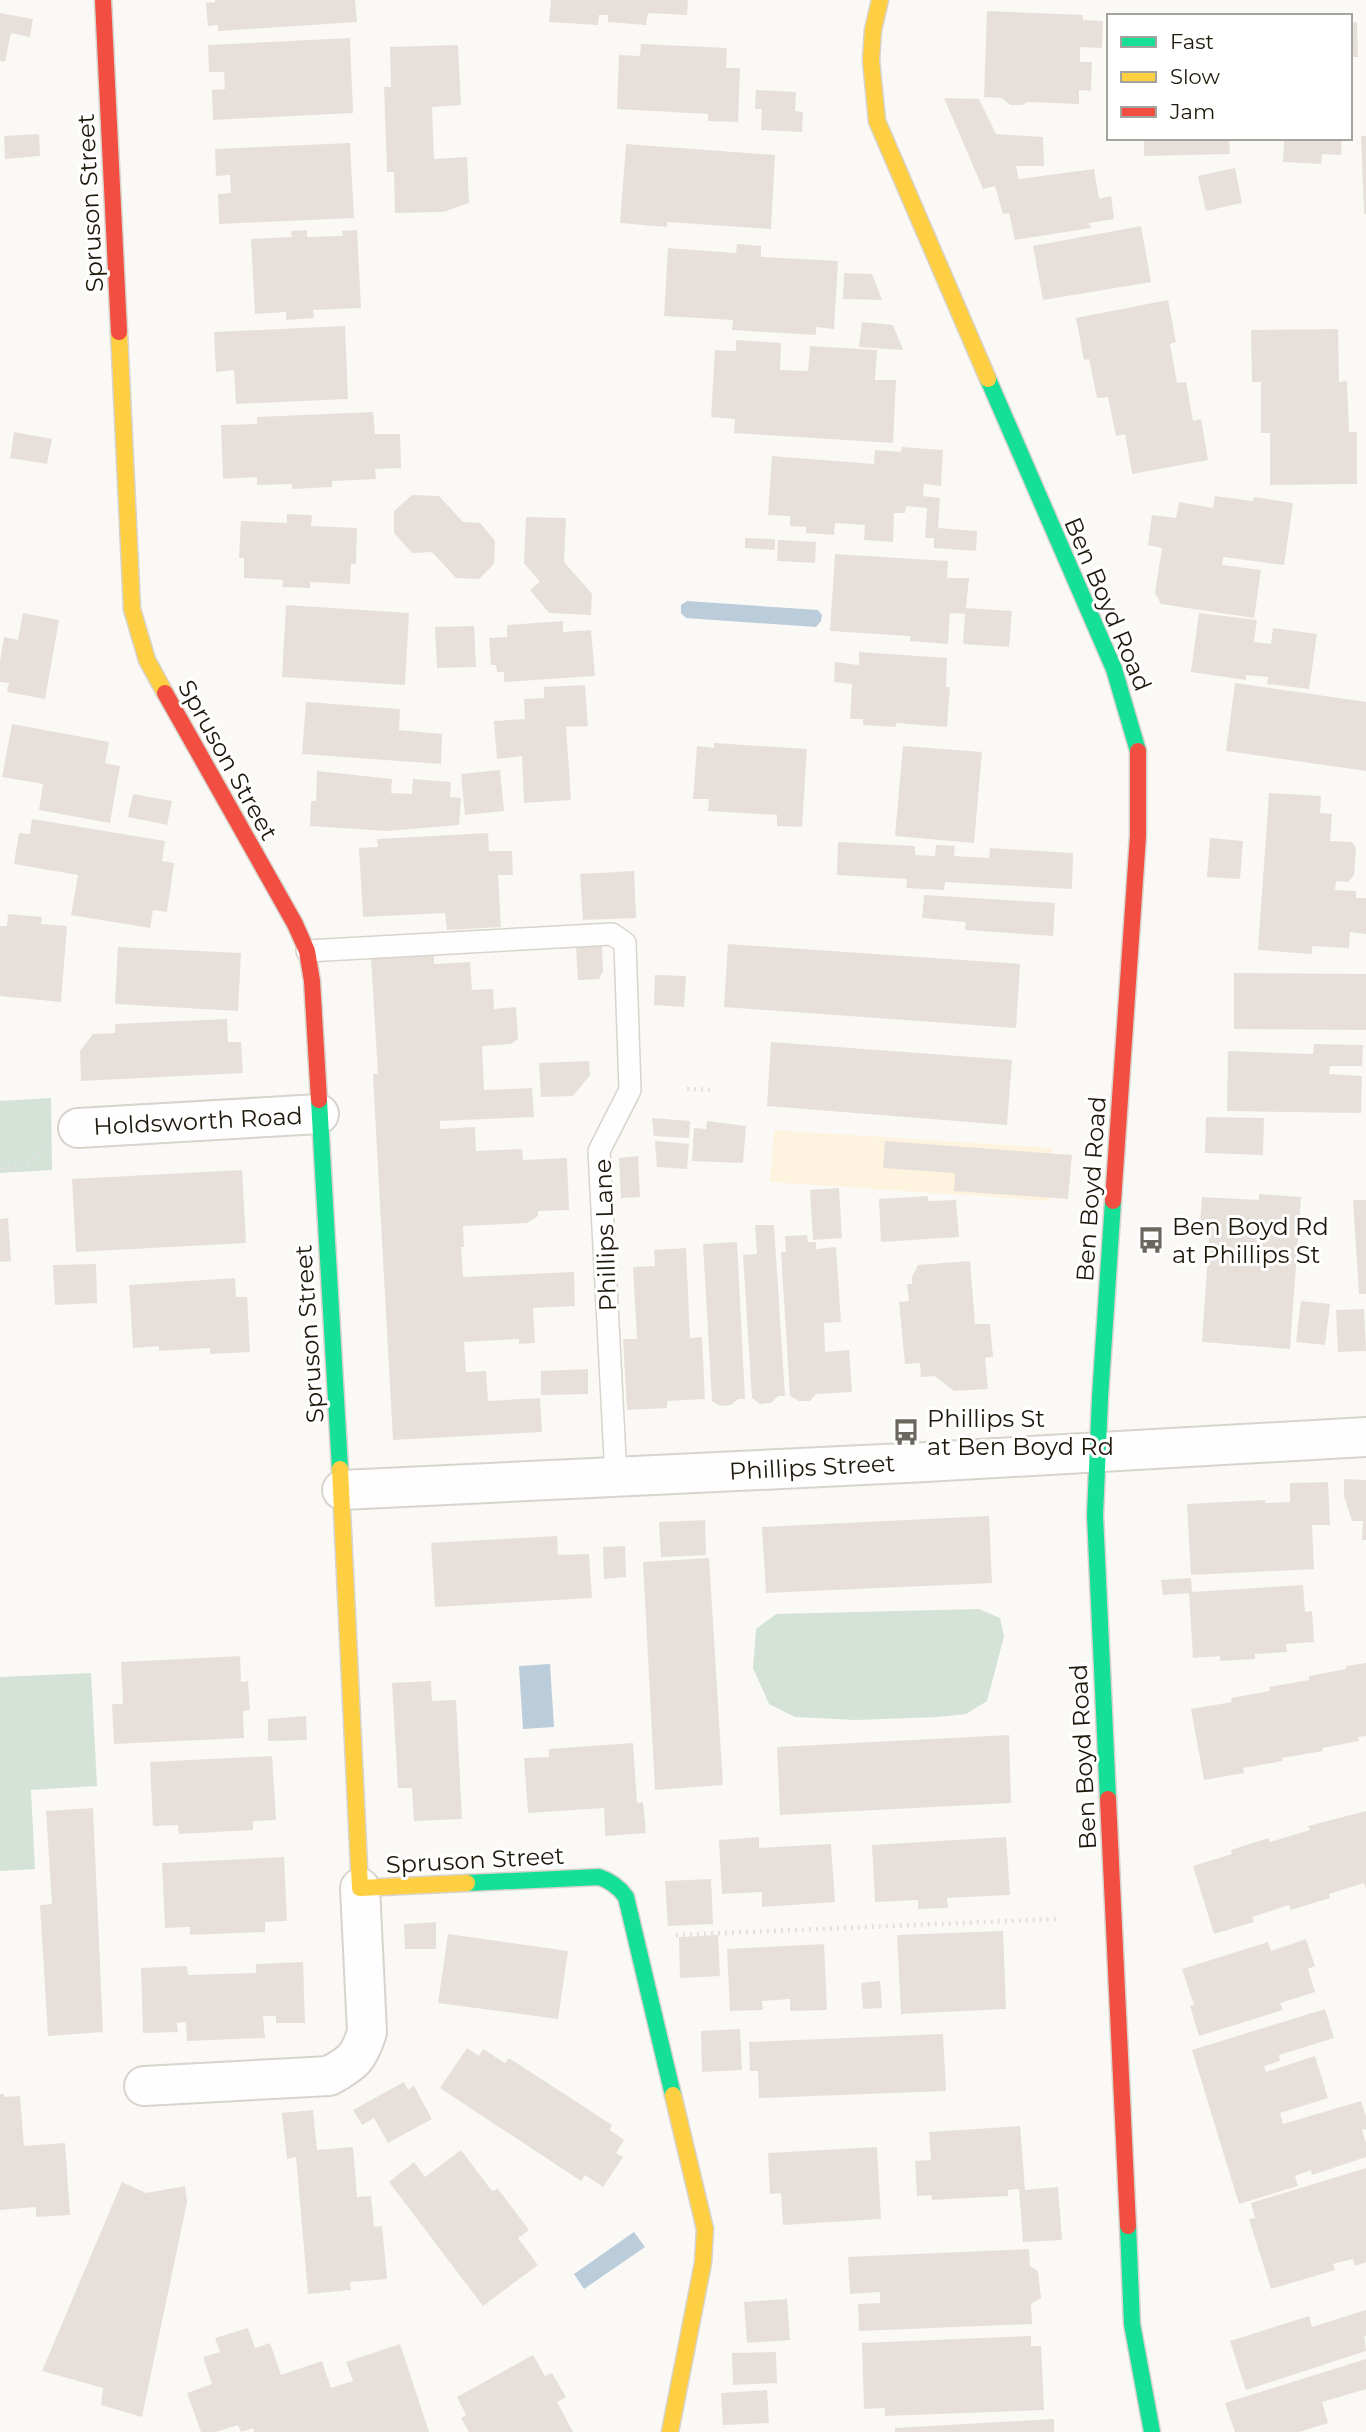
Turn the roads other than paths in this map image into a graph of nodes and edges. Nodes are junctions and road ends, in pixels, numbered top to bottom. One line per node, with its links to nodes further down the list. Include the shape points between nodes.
1 (103, 0): 3 (street, Spruson Street, via 132,609 147,660)
2 (880, 0): 7 (street, Ben Boyd Road, via 872,25 870,63 877,121 1114,669 1139,759 1138,836)
3 (307, 951): 4 (street, Spruson Street); 8 (lane, Phillips Lane, via 612,934 625,943 630,1090 599,1151)
4 (319, 1114): 5 (street, Holdsworth Road); 9 (street, Spruson Street)
5 (78, 1128)
6 (1366, 1437): 7 (street, Phillips Street)
7 (1097, 1451): 8 (street, Phillips Street); 13 (street, Ben Boyd Road, via 1095,1529 1132,2324)
8 (616, 1477): 9 (street, Phillips Street)
9 (342, 1490): 10 (street, Spruson Street)
10 (360, 1888): 11 (street, via 368,2032 361,2053 348,2066 330,2076); 12 (street, Spruson Street, via 599,1877 620,1887 626,1897 705,2229 703,2263)
11 (145, 2086)
12 (670, 2432)
13 (1152, 2432)

